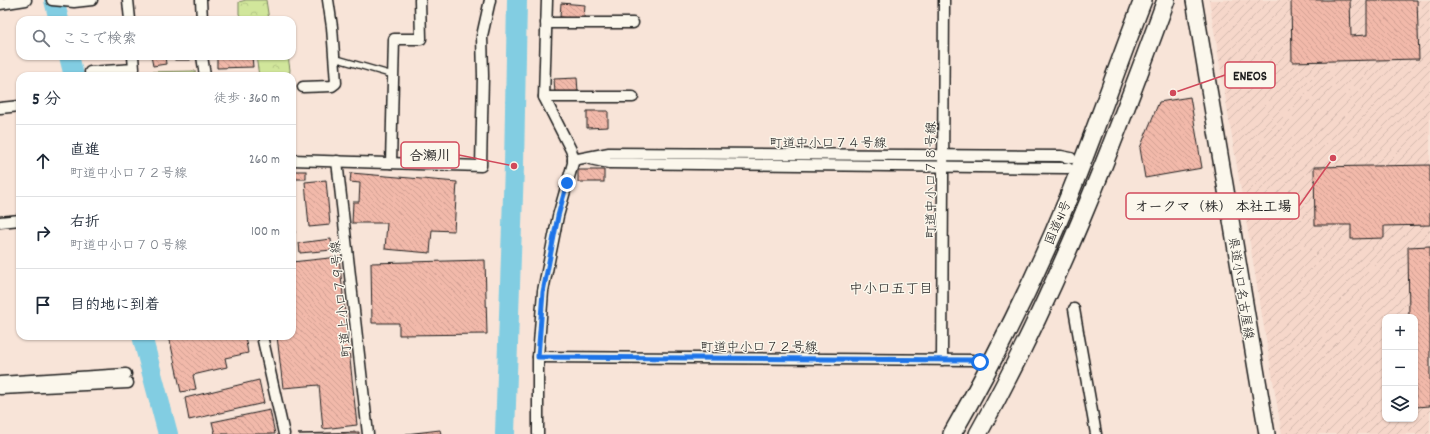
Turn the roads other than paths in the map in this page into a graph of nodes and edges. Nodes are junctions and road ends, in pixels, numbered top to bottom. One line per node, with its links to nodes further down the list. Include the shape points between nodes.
1 (26, 0): 14 (street)
2 (52, 0): 3 (street)
3 (92, 0)
4 (128, 0): 15 (street)
5 (201, 0): 16 (street)
6 (328, 0): 19 (street)
7 (420, 0): 24 (street, via 421,38 394,39)
8 (490, 0): 34 (street, via 482,36 481,166)
9 (547, 0): 17 (street)
10 (944, 0): 33 (street, 町道中小口７８号線)
11 (1143, 0): 48 (highway, 国道41号, via 1067,200 983,378)
12 (1166, 0): 49 (highway, 国道41号, via 1117,131 1065,258 1029,336)
13 (1194, 0): 51 (main road, 県道小口名古屋線)
14 (0, 4)
15 (130, 16)
16 (202, 16)
17 (546, 23): 18 (street); 27 (street)
18 (633, 24)
19 (334, 58): 24 (lane); 25 (street, via 336,83 332,86)
20 (133, 60): 22 (street, via 134,69)
21 (203, 60): 23 (street)
22 (90, 72)
23 (204, 72)
24 (393, 75): 34 (street)
25 (303, 87)
26 (633, 96): 27 (street)
27 (544, 97): 31 (street, via 571,150)
28 (16, 106): 29 (street)
29 (0, 108)
30 (296, 160): 32 (street)
31 (573, 160): 33 (street, 町道中小口７４号線, via 586,158 609,163); 40 (street, via 558,216 543,292)
32 (338, 161): 34 (street); 46 (street, 町道上小口７９号線)
33 (943, 161): 35 (street, 町道中小口７４号線); 41 (street, 町道中小口７８号線)
34 (391, 162)
35 (1070, 163)
36 (16, 220): 37 (street)
37 (0, 222)
38 (1074, 309): 50 (street)
39 (263, 340): 45 (street)
40 (538, 357): 41 (street, 町道中小口７２号線); 47 (street)
41 (942, 360): 42 (street, 町道中小口７２号線)
42 (980, 362)
43 (0, 382): 44 (street, via 127,378)
44 (0, 389)
45 (284, 434)
46 (368, 434)
47 (538, 434)
48 (952, 434)
49 (978, 434)
50 (1096, 434)
51 (1267, 434)

